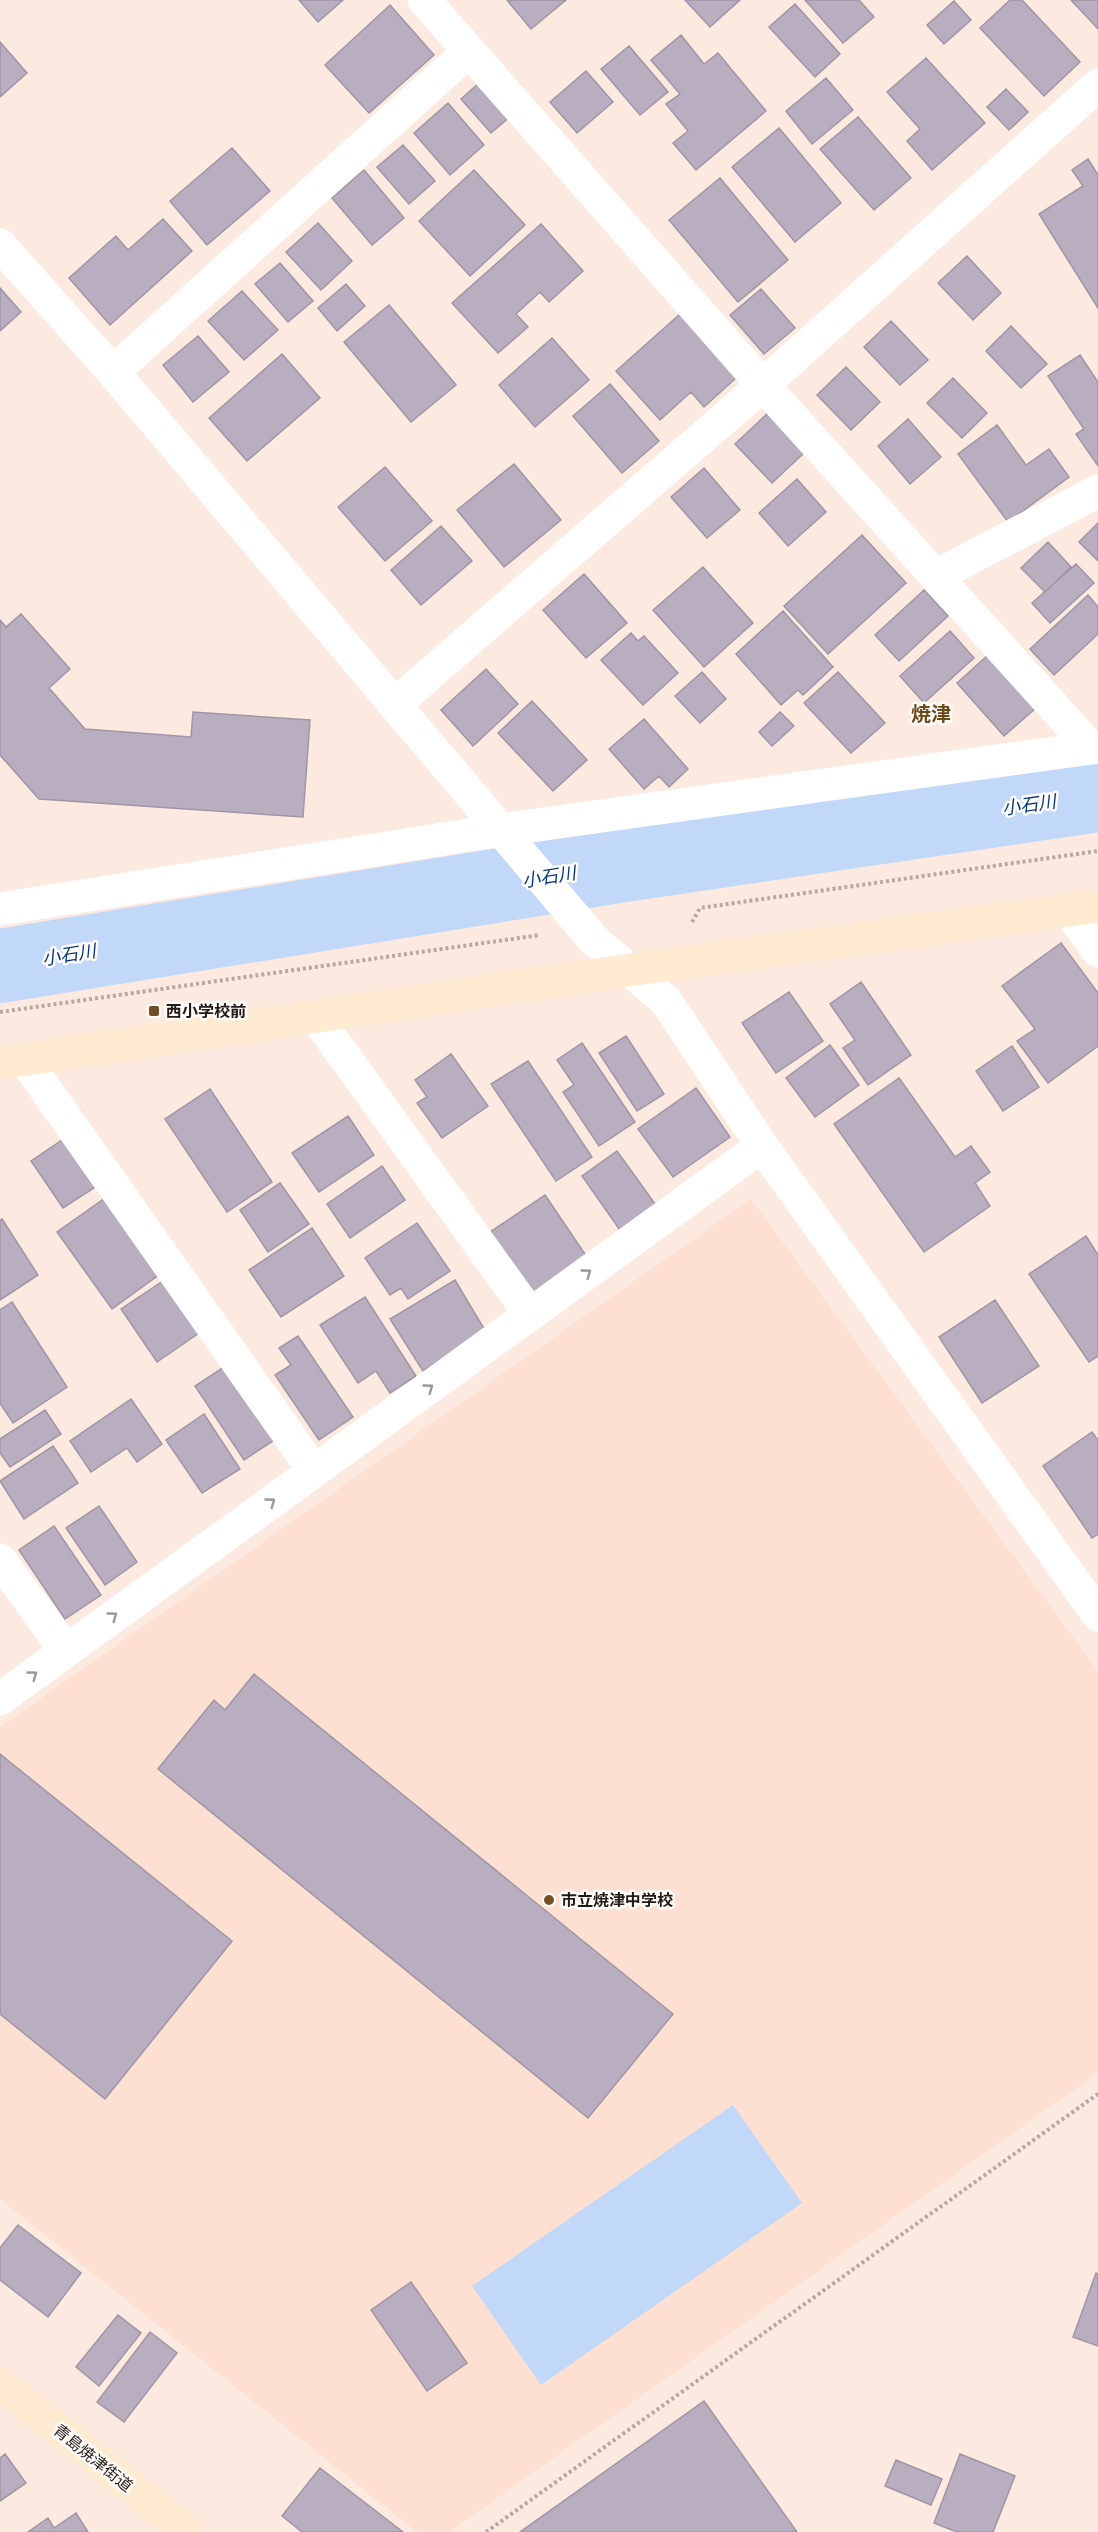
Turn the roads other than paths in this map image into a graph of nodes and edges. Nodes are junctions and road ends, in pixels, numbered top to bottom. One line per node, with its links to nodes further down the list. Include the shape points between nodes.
1 (424, 0): 2 (street)
2 (469, 51): 5 (street); 6 (street)
3 (1098, 85): 6 (street)
4 (0, 245): 5 (street)
5 (113, 372): 9 (street)
6 (763, 385): 8 (street); 9 (street)
7 (1098, 491): 8 (street)
8 (936, 576): 10 (street)
9 (394, 705): 11 (street)
10 (1094, 747): 11 (street)
11 (506, 836): 13 (street); 15 (street, via 594,940)
12 (1083, 908): 14 (street); 15 (street)
13 (0, 909)
14 (1098, 951)
15 (629, 970): 16 (street); 18 (street, via 666,1001)
16 (316, 1017): 17 (street); 19 (street)
17 (12, 1061): 20 (street)
18 (762, 1146): 19 (street, one-way to 18); 22 (street)
19 (530, 1314): 20 (street, one-way to 19)
20 (314, 1471): 24 (street, one-way to 20)
21 (0, 1560): 24 (street)
22 (1087, 1577): 23 (street)
23 (1098, 1615)
24 (66, 1651): 25 (street, one-way to 24)
25 (0, 1699)
26 (0, 2383): 27 (street, 青島焼津街道)
27 (187, 2532)

